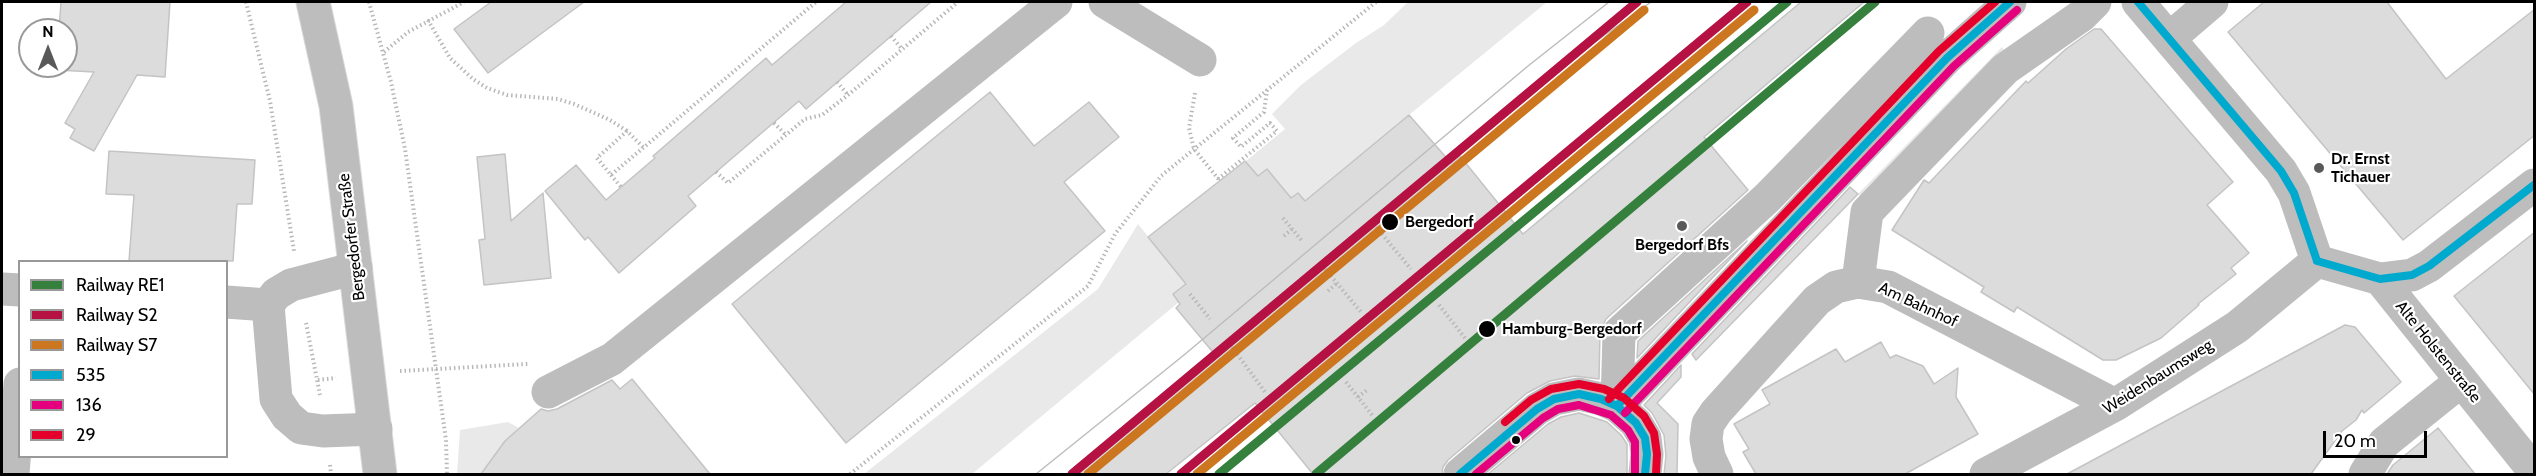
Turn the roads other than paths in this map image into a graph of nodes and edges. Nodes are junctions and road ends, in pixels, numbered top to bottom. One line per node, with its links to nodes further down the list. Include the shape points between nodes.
1 (313, 2): 13 (street, Bergedorfer Straße, via 336,106)
2 (1056, 2): 21 (street, via 612,359)
3 (1105, 2): 10 (street)
4 (2010, 2): 23 (street, via 1947,58)
5 (2095, 2): 15 (street, via 2005,69 1867,212)
6 (2138, 2): 9 (street)
7 (2212, 2): 9 (street)
8 (1928, 33): 23 (street, via 1767,198 1619,333)
9 (2169, 38): 12 (street, via 2281,171 2294,193)
10 (1200, 60)
11 (2535, 185): 14 (street, via 2421,271 2401,278)
12 (2318, 261): 14 (street); 22 (street, Weidenbaumsweg, via 2246,321)
13 (356, 268): 19 (street, via 299,283 276,294); 25 (street, Bergedorfer Straße)
14 (2380, 279): 20 (street, Alte Holstenstraße)
15 (1858, 282): 22 (street, Am Bahnhof, via 1888,287); 31 (street, Am Bahnhof, via 1836,287 1817,300 1716,412 1708,424 1706,439)
16 (2, 289): 17 (street)
17 (18, 290)
18 (228, 302): 19 (street)
19 (268, 305): 25 (street, via 276,399 287,416 301,428)
20 (2461, 381): 26 (street, Alte Holstenstraße); 33 (street, via 2384,443)
21 (548, 392)
22 (2115, 405): 32 (street, Weidenbaumsweg)
23 (1617, 406): 29 (street, via 1579,394 1554,399); 30 (street, via 1636,423 1645,438)
24 (18, 410): 27 (street)
25 (376, 429): 28 (street, Bergedorfer Straße)
26 (2530, 465)
27 (13, 474)
28 (380, 474)
29 (1460, 474)
30 (1646, 474)
31 (1717, 474)
32 (1986, 474)
33 (2366, 474)

